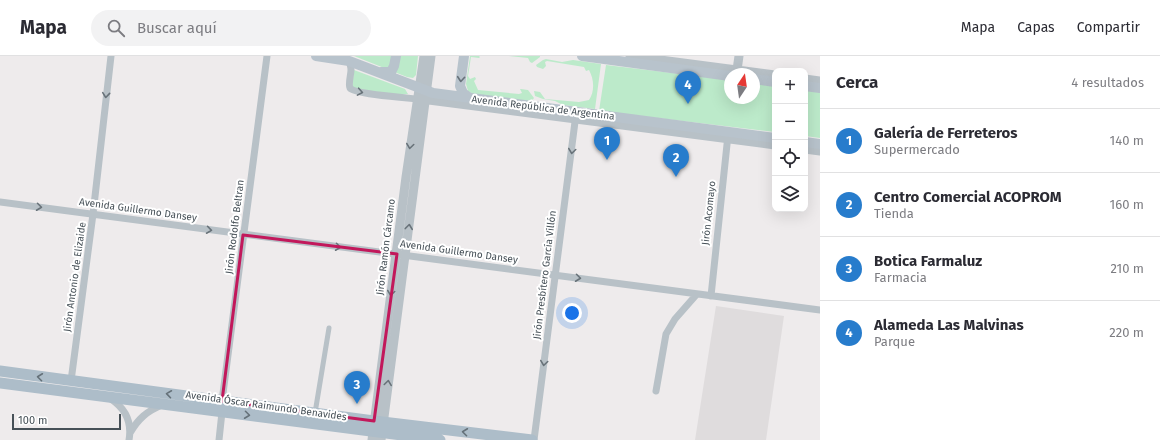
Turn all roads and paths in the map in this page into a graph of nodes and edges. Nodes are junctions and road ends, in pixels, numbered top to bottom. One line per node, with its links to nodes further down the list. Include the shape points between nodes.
1 (110, 56): 35 (street, Jirón Antonio de Elizaide, one-way to 35)
2 (267, 56): 36 (street, Jirón Rodolfo Beltran)
3 (316, 56): 11 (main road, Avenida República de Argentina)
4 (396, 56): 14 (main road, via 390,72)
5 (424, 56): 24 (street, Jirón Ramón Cárcamo)
6 (431, 56): 24 (street, Jirón Ramón Cárcamo)
7 (464, 56): 25 (main road, one-way to 25, via 460,86 463,93)
8 (582, 56): 15 (main road)
9 (630, 56): 13 (street)
10 (739, 56): 12 (street)
11 (349, 61): 14 (main road, Avenida República de Argentina); 24 (street, one-way to 24, via 352,69 350,86 354,92 375,95)
12 (735, 68)
13 (724, 71)
14 (379, 72): 24 (main road, Avenida República de Argentina)
15 (724, 72)
16 (760, 74): 17 (street)
17 (772, 75)
18 (808, 79): 20 (street)
19 (760, 80): 21 (main road)
20 (820, 81)
21 (772, 82)
22 (808, 86): 23 (main road)
23 (820, 88)
24 (422, 95): 25 (main road, Avenida República de Argentina); 26 (street, Avenida República de Argentina); 37 (street, Jirón Ramón Cárcamo)
25 (470, 98): 26 (main road, Avenida República de Argentina)
26 (576, 116): 27 (main road, Avenida República de Argentina); 38 (street, Jirón Presbítero García Villón, one-way to 38)
27 (728, 136): 28 (main road, Avenida República de Argentina); 30 (street, Avenida República de Argentina); 40 (street, Jirón Acomayo)
28 (772, 138)
29 (808, 142): 31 (main road)
30 (772, 144)
31 (820, 144)
32 (808, 149): 33 (street)
33 (820, 151)
34 (0, 202): 35 (street, Avenida Guillermo Dansey, one-way to 35)
35 (93, 214): 36 (street, Avenida Guillermo Dansey, one-way to 36); 44 (street, Jirón Antonio de Elizaide)
36 (244, 235): 37 (street, Avenida Guillermo Dansey, one-way to 37); 48 (street, Jirón Rodolfo Beltran)
37 (401, 255): 38 (street, Avenida Guillermo Dansey); 52 (street, Jirón Ramón Cárcamo)
38 (555, 275): 39 (street, Avenida Guillermo Dansey, one-way to 39); 56 (street, Jirón Presbítero García Villón, one-way to 56)
39 (697, 294): 40 (street, Avenida Guillermo Dansey); 46 (street, via 675,319 666,334)
40 (711, 296): 41 (street, Avenida Guillermo Dansey)
41 (820, 310)
42 (329, 328): 51 (street)
43 (0, 371): 44 (main road, Avenida Óscar Raimundo Benavides, one-way to 43)
44 (71, 381): 48 (main road, Avenida Óscar Raimundo Benavides, one-way to 44)
45 (0, 384): 47 (main road, Avenida Óscar Raimundo Benavides)
46 (656, 391)
47 (109, 398): 49 (main road, Avenida Óscar Raimundo Benavides); 53 (street, via 118,403 126,414)
48 (222, 401): 51 (main road, Avenida Óscar Raimundo Benavides)
49 (163, 405): 50 (main road, Avenida Óscar Raimundo Benavides); 53 (street, via 140,419)
50 (222, 412): 52 (main road, Avenida Óscar Raimundo Benavides, one-way to 52); 54 (street)
51 (316, 413): 52 (main road, Avenida Óscar Raimundo Benavides)
52 (378, 431): 55 (main road, Avenida Óscar Raimundo Benavides); 56 (main road, Avenida Óscar Raimundo Benavides, one-way to 52)
53 (129, 437)
54 (219, 440)
55 (440, 440)
56 (533, 440)

